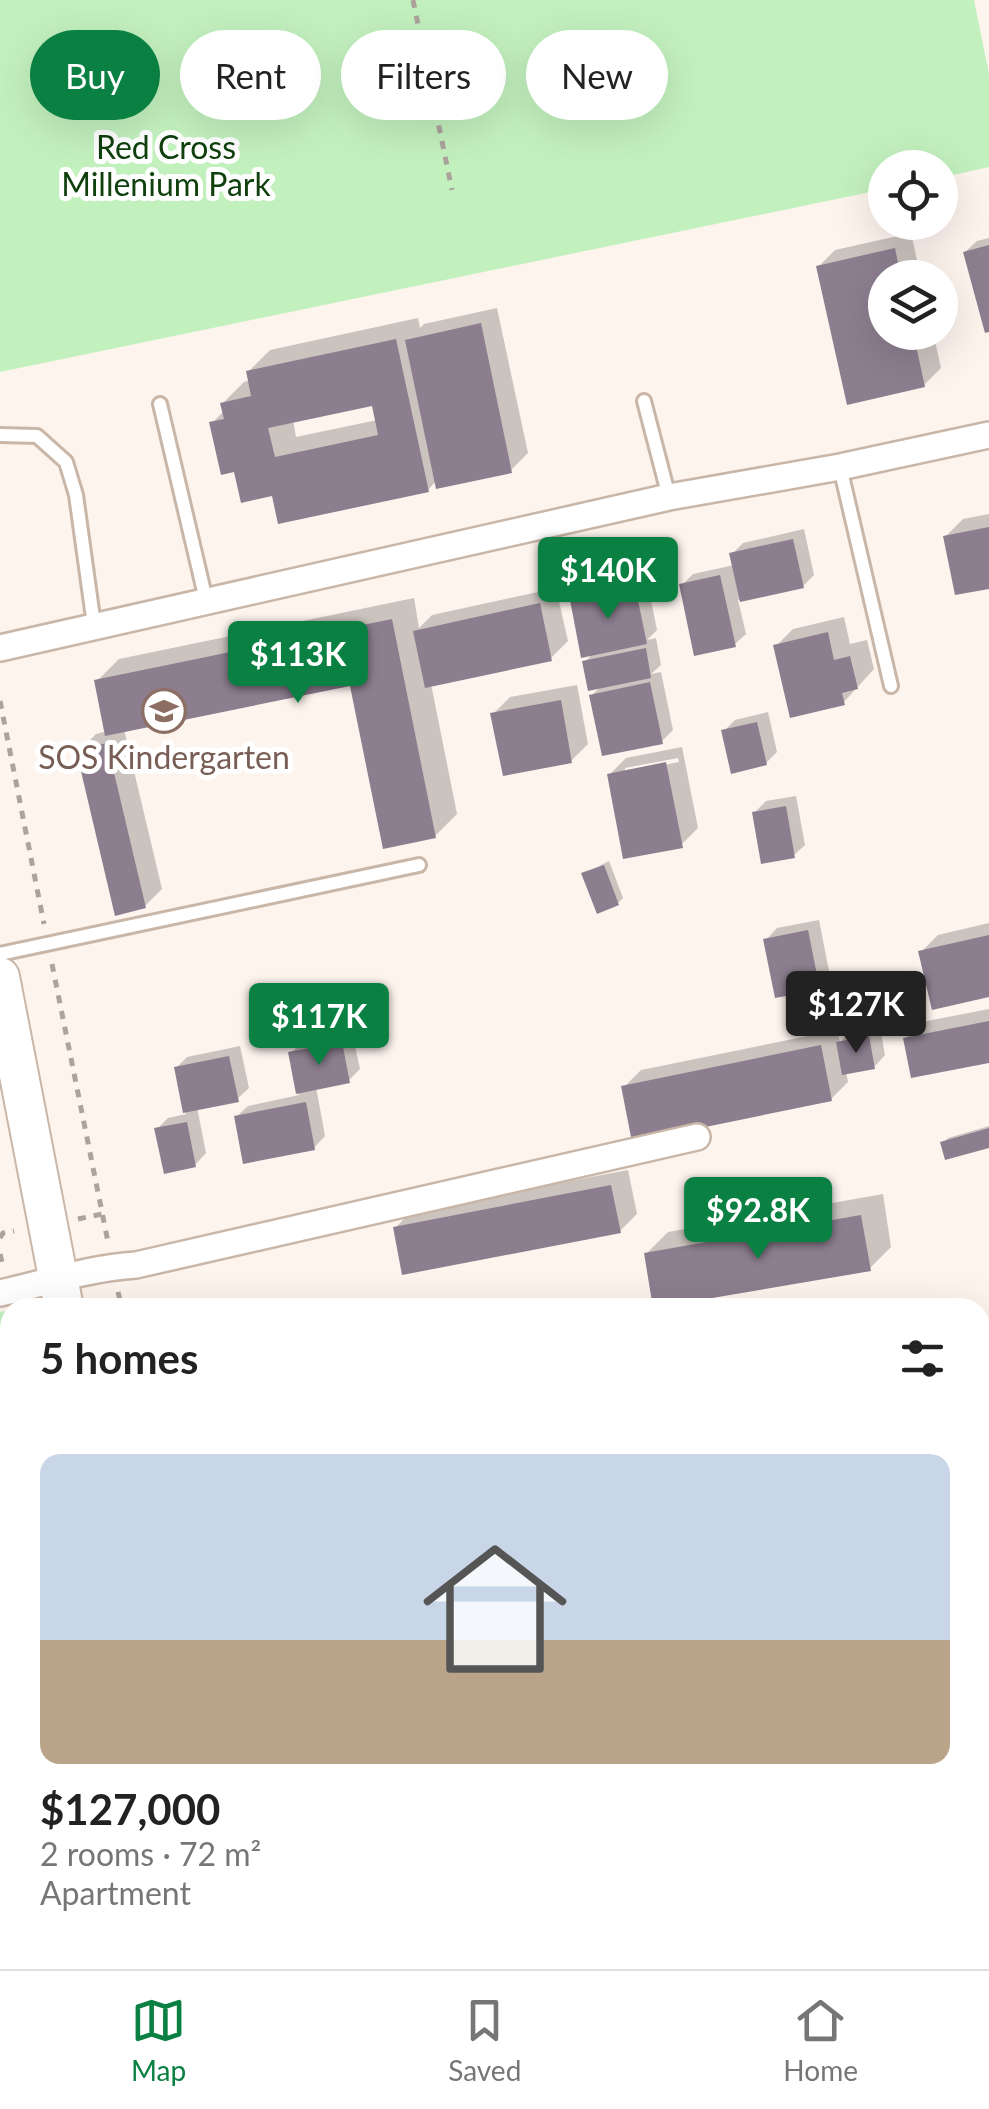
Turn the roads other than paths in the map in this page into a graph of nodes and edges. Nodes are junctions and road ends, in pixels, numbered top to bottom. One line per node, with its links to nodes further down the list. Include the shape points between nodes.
1 (644, 402): 6 (lane)
2 (160, 404): 7 (lane)
3 (0, 435): 8 (lane, via 37,436 66,462)
4 (989, 435): 5 (street)
5 (840, 466): 6 (street); 10 (lane)
6 (669, 497): 7 (street)
7 (206, 600): 8 (street)
8 (94, 625): 9 (street)
9 (0, 648)
10 (890, 686)
11 (418, 865): 12 (lane)
12 (0, 954)
13 (0, 977): 15 (street)
14 (697, 1136): 15 (street, via 113,1266)
15 (61, 1292): 16 (street)
16 (0, 1294)

